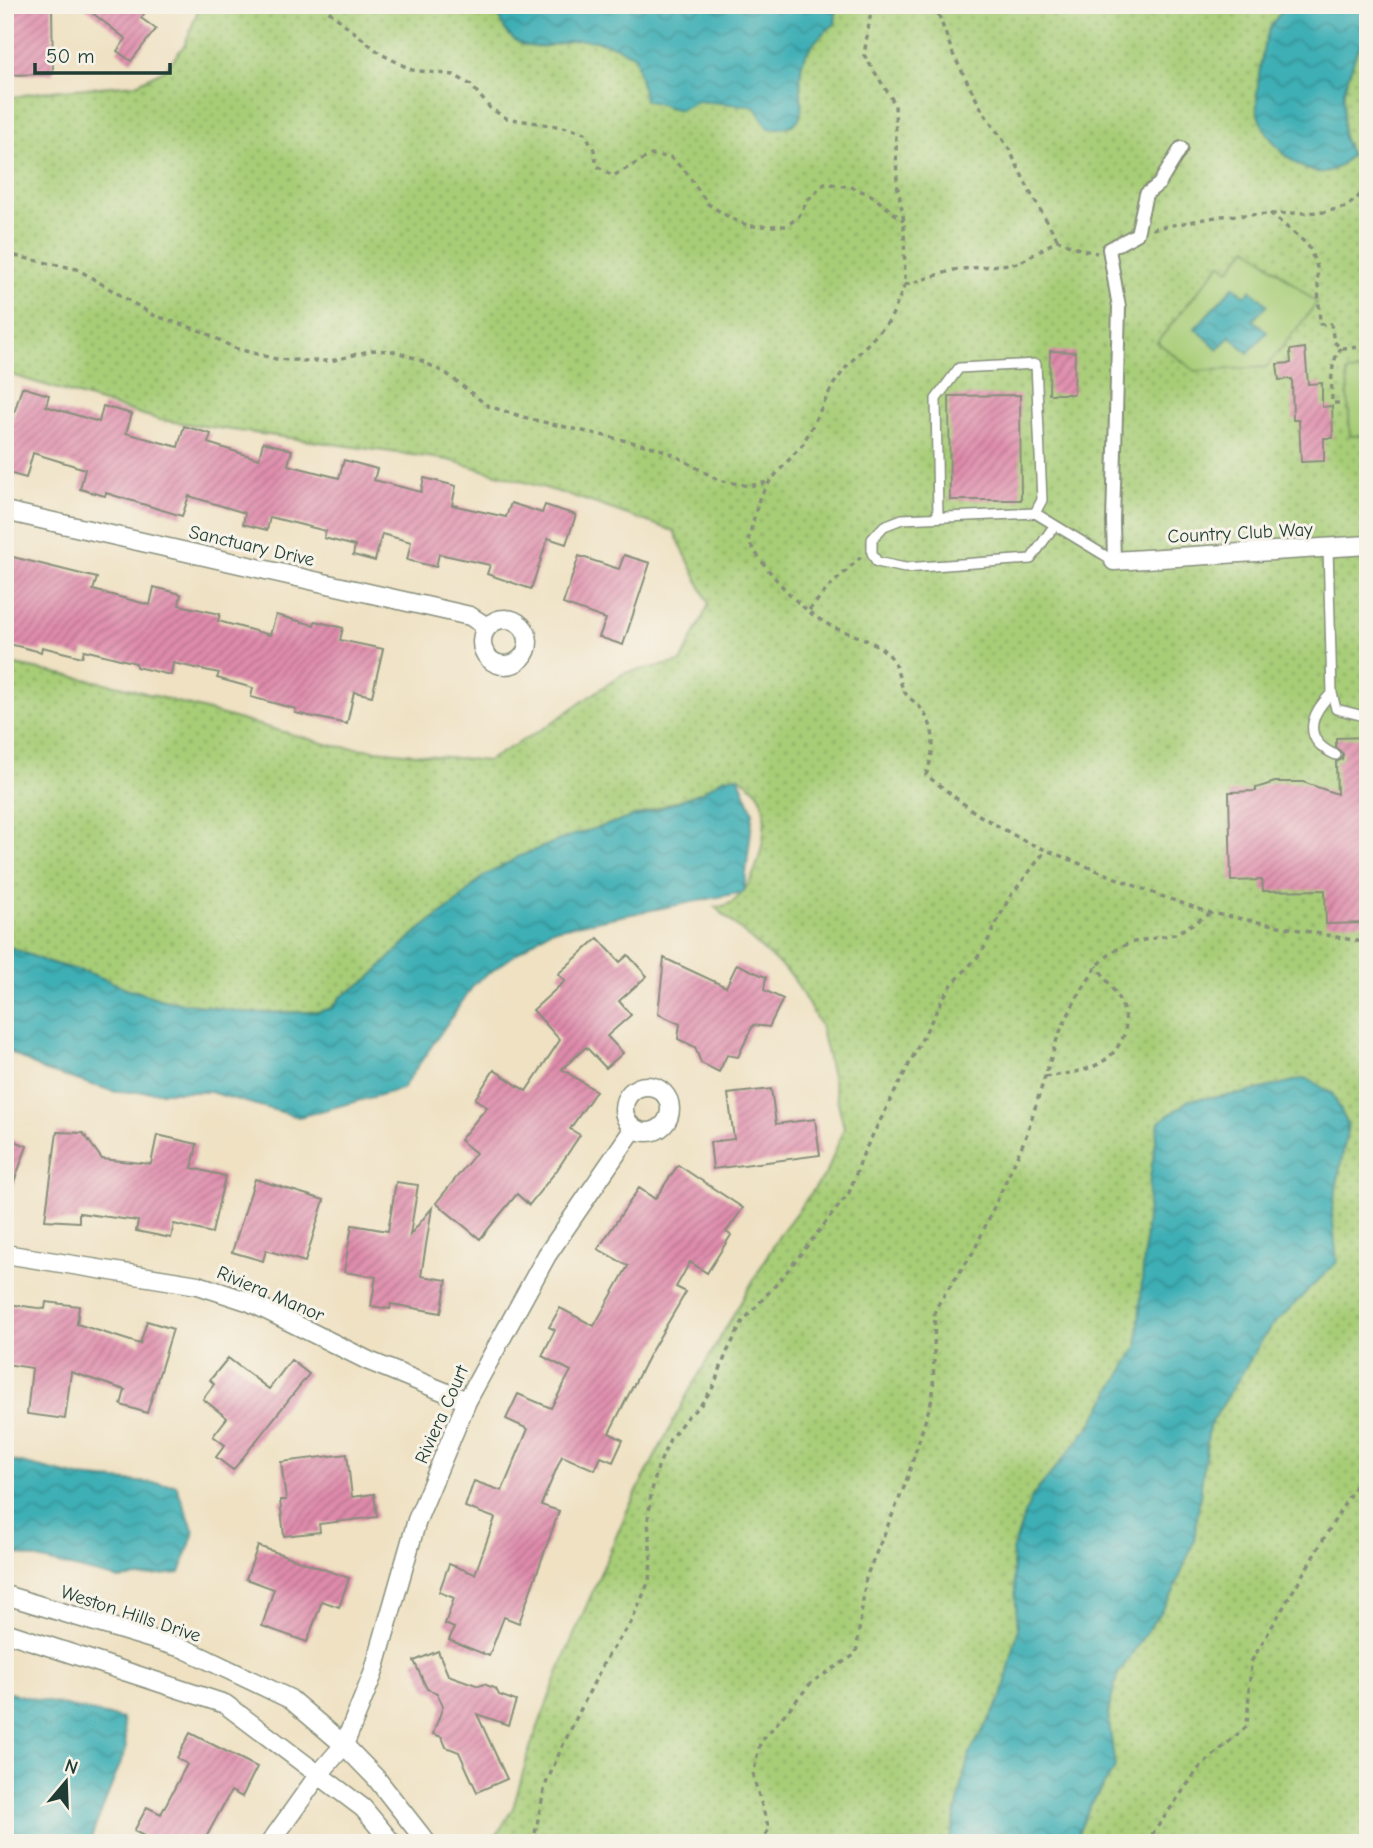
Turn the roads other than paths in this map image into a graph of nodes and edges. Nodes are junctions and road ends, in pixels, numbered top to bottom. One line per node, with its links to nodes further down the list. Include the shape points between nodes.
1 (1181, 148): 8 (street, via 1159,184 1146,194 1137,234 1109,249 1119,307)
2 (5, 511): 9 (street, Sanctuary Drive, via 470,616)
3 (1035, 513): 4 (lane); 4 (lane, via 1042,500 1037,364 959,368 936,399); 5 (lane)
4 (938, 517): 5 (lane, via 902,519 884,526 872,539 877,562 905,568 1031,559)
5 (1054, 526): 8 (lane)
6 (1368, 545): 7 (street, Country Club Way)
7 (1328, 548): 8 (street, Country Club Way); 10 (lane)
8 (1114, 561)
9 (487, 627)
10 (1332, 692): 11 (lane, via 1336,709); 12 (lane, via 1312,720 1320,744)
11 (1368, 713)
12 (1336, 755)
13 (634, 1128): 15 (street, Riviera Court, via 547,1255)
14 (5, 1254): 15 (street, Riviera Manor, via 198,1284 250,1302 369,1361)
15 (467, 1401): 18 (street, Riviera Court, via 417,1520 373,1674)
16 (5, 1595): 18 (street, Weston Hills Drive, via 185,1648 290,1699)
17 (5, 1632): 19 (street, via 225,1704)
18 (344, 1745): 19 (street, Riviera Court); 22 (street, Weston Hills Drive)
19 (319, 1774): 20 (street, Riviera Court); 21 (street, via 363,1808)
20 (270, 1843)
21 (392, 1843)
22 (427, 1843)

